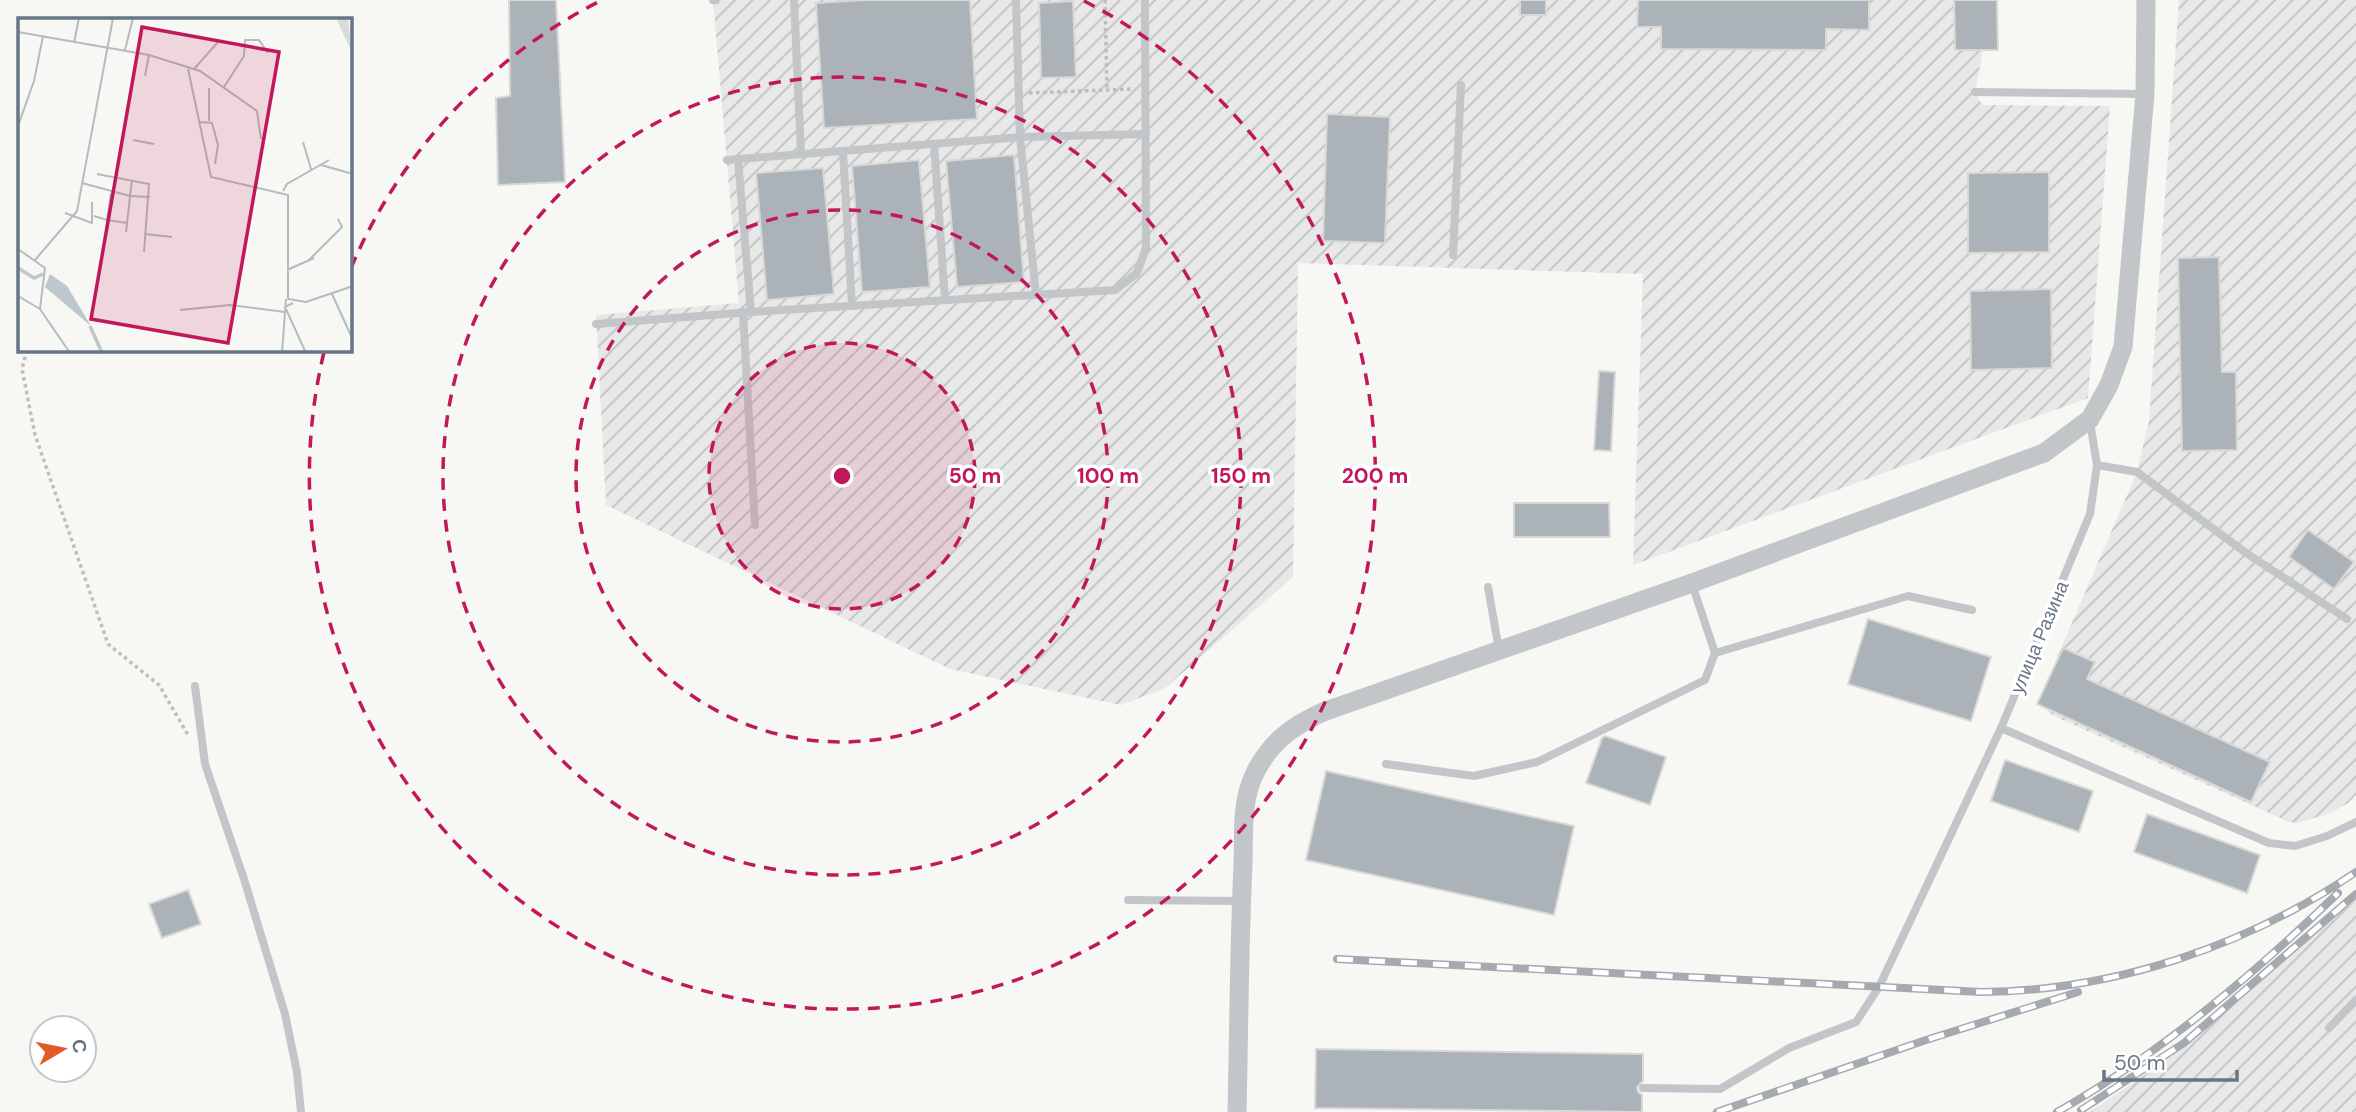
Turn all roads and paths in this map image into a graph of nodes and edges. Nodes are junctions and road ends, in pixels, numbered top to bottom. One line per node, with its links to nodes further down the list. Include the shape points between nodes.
1 (794, 0): 16 (lane)
2 (1016, 0): 10 (lane)
3 (1105, 0): 8 (path)
4 (1145, 0): 7 (lane)
5 (2146, 0): 11 (street)
6 (1461, 85): 19 (lane)
7 (1146, 88): 8 (path); 12 (lane)
8 (1107, 90): 10 (path)
9 (1975, 92): 11 (lane)
10 (1019, 93): 13 (lane)
11 (2145, 94): 26 (street, via 2123,346)
12 (1146, 135): 13 (lane); 20 (lane, via 1146,248 1137,273 1115,290)
13 (1020, 137): 14 (lane); 20 (lane)
14 (934, 144): 15 (lane); 21 (lane)
15 (843, 151): 16 (lane); 22 (lane)
16 (801, 154): 17 (lane)
17 (738, 159): 18 (lane); 23 (lane)
18 (727, 160)
19 (1454, 255)
20 (1036, 295): 21 (lane)
21 (945, 300): 22 (lane)
22 (852, 306): 23 (lane)
23 (747, 312): 24 (lane); 28 (lane)
24 (596, 324)
25 (26, 352): 37 (path, via 22,369 35,435 108,644 159,685)
26 (2090, 419): 27 (lane, улица Разина); 29 (street, via 2044,453)
27 (2097, 465): 32 (lane, via 2137,472 2246,553); 36 (lane, улица Разина, via 2090,514)
28 (755, 525)
29 (1692, 583): 33 (street); 34 (lane)
30 (1488, 587): 33 (lane)
31 (1972, 610): 34 (lane, via 1908,596)
32 (2347, 619)
33 (1499, 651): 41 (street, via 1323,712 1290,729 1253,777 1245,811)
34 (1715, 653): 38 (lane, via 1705,680 1537,762 1474,776)
35 (195, 686): 37 (lane)
36 (2001, 728): 39 (lane, via 2269,843 2295,846); 44 (lane, улица Разина, via 1879,987 1856,1023 1790,1048 1720,1089)
37 (205, 764): 45 (lane, via 285,1014)
38 (1386, 764)
39 (2356, 822)
40 (1128, 900): 41 (lane)
41 (1241, 901): 46 (street)
42 (2356, 1000): 43 (lane)
43 (2329, 1028)
44 (1643, 1088)
45 (300, 1112)
46 (1237, 1112)

